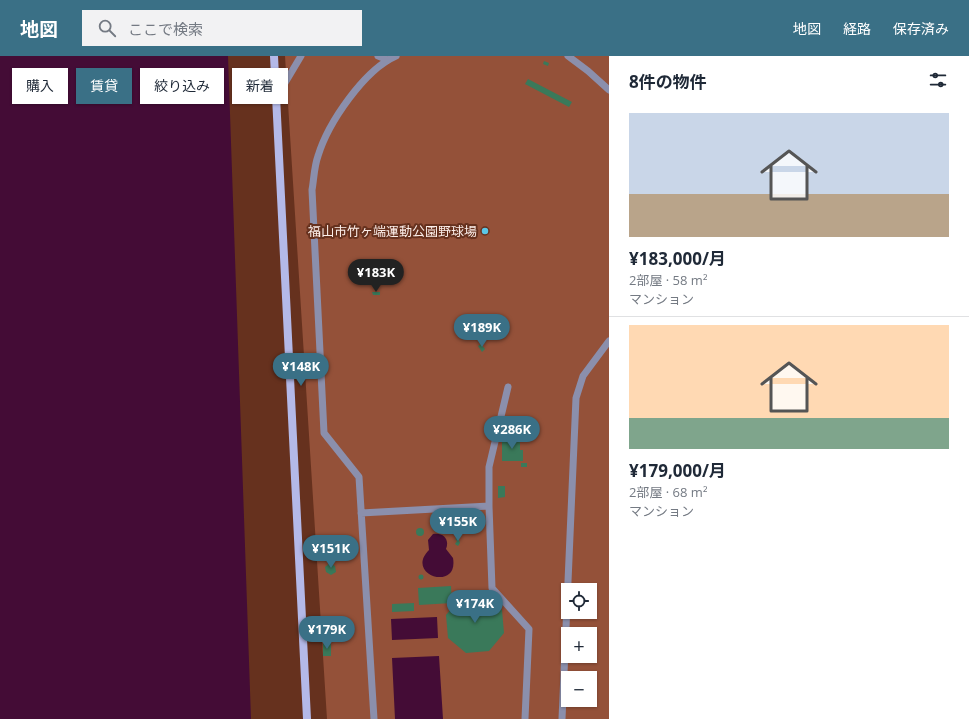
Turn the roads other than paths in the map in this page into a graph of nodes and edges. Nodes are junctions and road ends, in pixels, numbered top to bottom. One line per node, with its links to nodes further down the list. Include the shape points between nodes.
1 (274, 56): 7 (street)
2 (301, 56): 8 (lane)
3 (378, 56): 6 (lane)
4 (396, 56): 6 (lane)
5 (568, 56): 9 (lane)
6 (388, 60): 14 (lane, via 355,89 336,119 318,156 312,190 324,433 359,476)
7 (275, 68)
8 (288, 78)
9 (609, 90)
10 (276, 104): 15 (street)
11 (609, 341): 18 (lane, via 582,376 576,398)
12 (508, 387): 13 (lane, via 488,467)
13 (489, 506): 14 (lane); 17 (lane, via 492,588 529,629)
14 (361, 513): 16 (lane)
15 (307, 719)
16 (374, 719)
17 (525, 719)
18 (562, 719)

